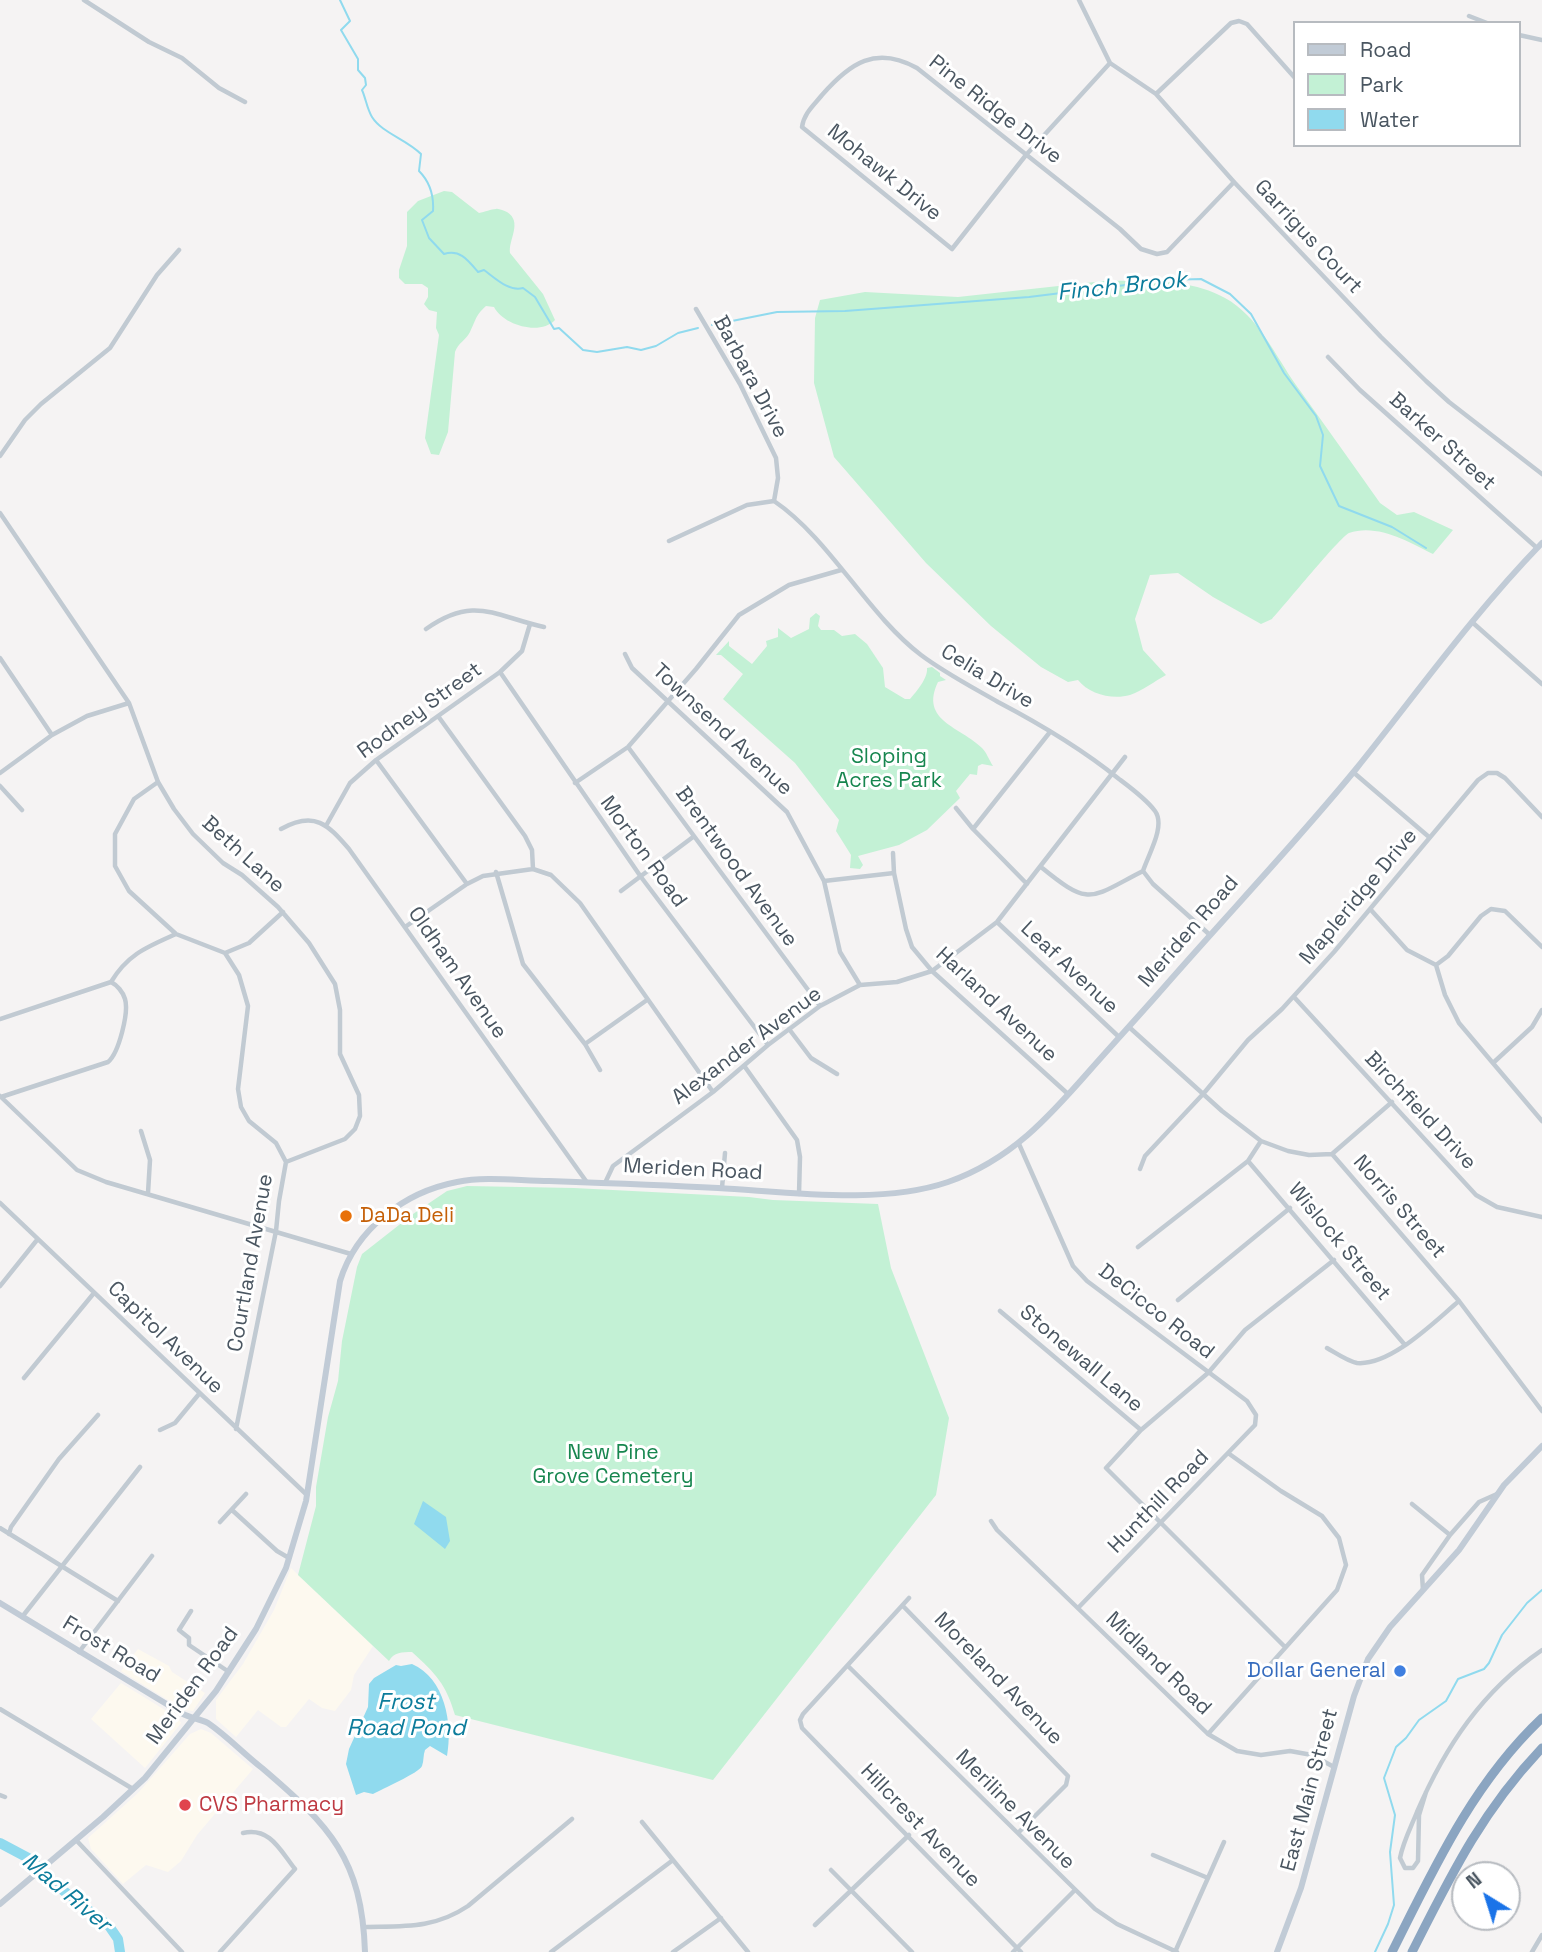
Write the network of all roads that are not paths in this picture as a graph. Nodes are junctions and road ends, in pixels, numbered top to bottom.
1 (84, 0) edge
2 (1079, 0) edge
3 (1469, 16) dead end
4 (1482, 21) edge
5 (1521, 35) edge
6 (1542, 40) edge
7 (1110, 63) junction
8 (1294, 77) edge
9 (1156, 94) junction
10 (245, 102) dead end
11 (803, 118) joint
12 (1026, 155) junction
13 (1234, 182) junction
14 (179, 250) dead end
15 (695, 309) dead end
16 (1328, 357) dead end
17 (0, 456) edge
18 (1542, 474) edge
19 (774, 501) junction
20 (0, 513) edge
21 (669, 541) dead end
22 (1540, 545) edge
23 (842, 570) junction
24 (1472, 622) junction
25 (530, 624) junction
26 (544, 628) dead end
27 (426, 629) dead end
28 (625, 654) dead end
29 (0, 657) edge
30 (500, 672) junction
31 (1542, 684) edge
32 (667, 702) junction
33 (129, 703) junction
34 (438, 716) junction
35 (1050, 732) junction
36 (52, 736) junction
37 (628, 747) junction
38 (1125, 757) dead end
39 (376, 760) junction
40 (1353, 772) junction
41 (0, 773) edge
42 (1113, 773) junction
43 (158, 782) junction
44 (575, 783) junction
45 (0, 786) edge
46 (956, 808) dead end
47 (22, 810) dead end
48 (1542, 817) edge
49 (327, 824) junction
50 (281, 829) dead end
51 (973, 830) junction
52 (1429, 837) junction
53 (693, 838) junction
54 (893, 853) dead end
55 (1041, 867) junction
56 (533, 869) junction
57 (1143, 871) junction
58 (496, 872) junction
59 (894, 873) junction
60 (641, 877) junction
61 (824, 881) junction
62 (467, 884) junction
63 (1027, 884) junction
64 (621, 891) dead end
65 (1371, 910) junction
66 (283, 912) junction
67 (997, 922) junction
68 (405, 927) junction
69 (176, 934) junction
70 (1210, 935) junction
71 (1542, 947) edge
72 (225, 953) junction
73 (1436, 965) junction
74 (932, 971) junction
75 (111, 982) junction
76 (860, 985) junction
77 (1294, 997) junction
78 (647, 1000) junction
79 (820, 1006) junction
80 (1542, 1010) edge
81 (0, 1019) edge
82 (1129, 1027) junction
83 (789, 1029) junction
84 (1119, 1037) junction
85 (585, 1044) junction
86 (768, 1045) junction
87 (1493, 1063) junction
88 (745, 1067) junction
89 (600, 1070) dead end
90 (837, 1074) dead end
91 (713, 1092) junction
92 (1204, 1093) junction
93 (1068, 1094) junction
94 (1, 1097) edge
95 (1392, 1102) junction
96 (1542, 1121) edge
97 (141, 1131) dead end
98 (1261, 1141) junction
99 (1019, 1144) junction
100 (725, 1153) dead end
101 (1332, 1154) junction
102 (1248, 1161) junction
103 (286, 1162) junction
104 (1140, 1169) dead end
105 (586, 1182) junction
106 (605, 1183) junction
107 (722, 1188) junction
108 (148, 1193) junction
109 (799, 1194) junction
110 (0, 1203) edge
111 (1290, 1208) junction
112 (1542, 1217) edge
113 (276, 1231) junction
114 (37, 1240) junction
115 (1138, 1247) dead end
116 (351, 1254) junction
117 (1334, 1260) junction
118 (0, 1286) edge
119 (94, 1293) junction
120 (1178, 1300) dead end
121 (1459, 1301) junction
122 (1000, 1311) dead end
123 (1405, 1345) junction
124 (1327, 1348) dead end
125 (1208, 1373) junction
126 (24, 1378) dead end
127 (199, 1394) junction
128 (1542, 1411) edge
129 (98, 1415) dead end
130 (1256, 1415) joint
131 (236, 1429) junction
132 (160, 1430) dead end
133 (1141, 1430) junction
134 (1542, 1446) edge
135 (1228, 1452) junction
136 (140, 1467) dead end
137 (246, 1494) dead end
138 (1497, 1494) junction
139 (307, 1496) junction
140 (1412, 1504) dead end
141 (232, 1510) junction
142 (991, 1521) dead end
143 (220, 1522) dead end
144 (1159, 1524) junction
145 (0, 1528) edge
146 (9, 1534) junction
147 (1450, 1535) junction
148 (152, 1556) dead end
149 (289, 1558) junction
150 (64, 1566) junction
151 (1423, 1590) junction
152 (909, 1598) dead end
153 (118, 1601) junction
154 (0, 1603) edge
155 (904, 1606) junction
156 (1078, 1608) junction
157 (191, 1611) dead end
158 (22, 1617) junction
159 (1285, 1647) junction
160 (1542, 1650) edge
161 (79, 1652) junction
162 (848, 1666) junction
163 (230, 1672) junction
164 (0, 1709) edge
165 (195, 1718) junction
166 (1542, 1718) edge
167 (1208, 1734) junction
168 (1542, 1748) edge
169 (1335, 1768) junction
170 (134, 1790) junction
171 (1426, 1792) junction
172 (572, 1819) dead end
173 (642, 1822) dead end
174 (243, 1833) dead end
175 (1018, 1833) junction
176 (909, 1835) junction
177 (76, 1840) junction
178 (1224, 1842) dead end
179 (1153, 1855) dead end
180 (673, 1860) junction
181 (831, 1870) dead end
182 (1208, 1878) junction
183 (851, 1889) junction
184 (1074, 1891) junction
185 (0, 1903) edge
186 (721, 1918) junction
187 (815, 1925) dead end
188 (364, 1927) junction
189 (1542, 1934) edge
190 (178, 1947) junction
191 (1017, 1951) edge
192 (172, 1952) edge
193 (182, 1952) edge
194 (220, 1952) edge
195 (365, 1952) edge
196 (551, 1952) edge
197 (673, 1952) edge
198 (748, 1952) edge
199 (912, 1952) edge
200 (1176, 1952) edge
201 (1277, 1952) edge
202 (1392, 1952) edge
203 (1412, 1952) edge
204 (1532, 1952) edge

1 - 10 street
2 - 7 street, Garrigus Court
3 - 4 street
5 - 6 street
7 - 9 street, Garrigus Court
7 - 12 street
8 - 9 street
9 - 13 street, Garrigus Court
11 - 12 street, Pine Ridge Drive
11 - 12 street, Mohawk Drive
12 - 13 street, Pine Ridge Drive
13 - 18 street, Garrigus Court
14 - 17 street
15 - 19 street, Barbara Drive
16 - 22 street, Barker Street
19 - 21 street
19 - 23 street, Celia Drive
20 - 33 street, Beth Lane
22 - 24 main road, Meriden Road
23 - 32 street
23 - 35 street, Celia Drive
24 - 31 street
24 - 40 main road, Meriden Road
25 - 26 street
25 - 27 street
25 - 30 street, Rodney Street
28 - 32 street, Townsend Avenue
29 - 36 street
30 - 34 street, Rodney Street
30 - 44 street, Morton Road
32 - 37 street
32 - 61 street, Townsend Avenue
33 - 36 street
33 - 43 street, Beth Lane
34 - 39 street, Rodney Street
34 - 56 street
35 - 42 street, Celia Drive
35 - 51 street
36 - 41 street
37 - 44 street
37 - 53 street, Brentwood Avenue
38 - 42 street, Alexander Avenue
39 - 49 street, Rodney Street
39 - 62 street
40 - 52 street
40 - 70 main road, Meriden Road
42 - 55 street, Alexander Avenue
42 - 57 street, Celia Drive
43 - 66 street, Beth Lane
43 - 69 street
44 - 60 street, Morton Road
45 - 47 street
46 - 51 street
48 - 52 street, Mapleridge Drive
49 - 50 street
49 - 68 street, Oldham Avenue
51 - 63 street
52 - 65 street, Mapleridge Drive
53 - 60 street
53 - 79 street, Brentwood Avenue
54 - 59 street, Harland Avenue
55 - 57 street
55 - 63 street, Alexander Avenue
56 - 58 street
56 - 78 street
57 - 70 street
58 - 62 street
58 - 85 street
59 - 61 street
59 - 74 street, Harland Avenue
60 - 64 street
60 - 86 street, Morton Road
61 - 76 street, Townsend Avenue
62 - 68 street
63 - 67 street, Alexander Avenue
65 - 73 street
65 - 77 street, Mapleridge Drive
66 - 72 street
66 - 103 street, Beth Lane
67 - 74 street, Alexander Avenue
67 - 84 street, Leaf Avenue
68 - 105 street, Oldham Avenue
69 - 72 street
69 - 75 street
70 - 82 main road, Meriden Road
71 - 73 street
72 - 103 street, Courtland Avenue
73 - 87 street
74 - 76 street, Alexander Avenue
74 - 93 street, Harland Avenue
75 - 81 street
75 - 94 street
76 - 79 street, Alexander Avenue
77 - 92 street, Mapleridge Drive
77 - 95 street, Birchfield Drive
78 - 85 street
78 - 91 street
79 - 83 street, Alexander Avenue
80 - 87 street
82 - 84 main road, Meriden Road
82 - 92 street, Norris Street
83 - 86 street, Alexander Avenue
83 - 90 street
84 - 93 main road, Meriden Road
85 - 89 street
86 - 88 street, Alexander Avenue
87 - 96 street
88 - 91 street, Alexander Avenue
88 - 109 street
91 - 106 street, Alexander Avenue
92 - 98 street, Norris Street
92 - 104 street, Mapleridge Drive
93 - 99 main road, Meriden Road
94 - 108 street
95 - 101 street
95 - 112 street, Birchfield Drive
97 - 108 street
98 - 101 street, Norris Street
98 - 102 street
99 - 109 main road, Meriden Road
99 - 125 street, DeCicco Road
100 - 107 street
101 - 121 street, Norris Street
102 - 111 street, Wislock Street
102 - 115 street
103 - 113 street, Courtland Avenue
105 - 106 main road, Meriden Road
105 - 116 main road, Meriden Road
106 - 107 main road, Meriden Road
107 - 109 main road, Meriden Road
108 - 113 street
110 - 114 street, Capitol Avenue
111 - 117 street, Wislock Street
111 - 120 street
113 - 116 street
113 - 131 street, Courtland Avenue
114 - 118 street
114 - 119 street, Capitol Avenue
116 - 139 main road, Meriden Road
117 - 123 street, Wislock Street
117 - 125 street
119 - 126 street
119 - 127 street, Capitol Avenue
121 - 123 street
121 - 128 street, Norris Street
122 - 133 street, Stonewall Lane
123 - 124 street
125 - 130 street, DeCicco Road
125 - 133 street
127 - 131 street, Capitol Avenue
127 - 132 street
129 - 146 street
130 - 135 street, Hunthill Road
131 - 139 street, Capitol Avenue
133 - 144 street
134 - 138 main road, East Main Street
135 - 144 street, Hunthill Road
135 - 159 street
136 - 150 street
137 - 141 street
138 - 147 street
138 - 151 main road, East Main Street
139 - 149 main road, Meriden Road
140 - 147 street
141 - 143 street
141 - 149 street
142 - 156 street, Midland Road
144 - 156 street, Hunthill Road
144 - 159 street
145 - 146 street
146 - 150 street
147 - 151 street
148 - 153 street
149 - 163 main road, Meriden Road
150 - 153 street
150 - 158 street
151 - 169 main road, East Main Street
152 - 155 street
153 - 161 street
154 - 158 main road, Frost Road
155 - 162 street
155 - 175 street, Moreland Avenue
156 - 167 street, Midland Road
157 - 163 street
158 - 161 main road, Frost Road
159 - 167 street
160 - 171 street
161 - 165 main road, Frost Road
162 - 175 street, Meriline Avenue
162 - 176 street, Hillcrest Avenue
163 - 165 main road, Meriden Road
164 - 170 street
165 - 170 main road, Meriden Road
165 - 188 main road, Frost Road
166 - 202 highway
167 - 169 street, Midland Road
168 - 203 highway
169 - 201 main road, East Main Street
170 - 177 main road, Meriden Road
171 - 171 street
172 - 188 street
173 - 180 street
174 - 194 street
175 - 184 street, Meriline Avenue
176 - 183 street
176 - 191 street, Hillcrest Avenue
177 - 185 main road, Meriden Road
177 - 190 street
178 - 182 street
179 - 182 street
180 - 186 street
180 - 196 street
181 - 183 street
182 - 200 street
183 - 187 street
183 - 199 street
184 - 191 street
184 - 200 street, Meriline Avenue
186 - 197 street
186 - 198 street
188 - 195 main road, Frost Road
189 - 204 street
190 - 192 street
190 - 193 street

